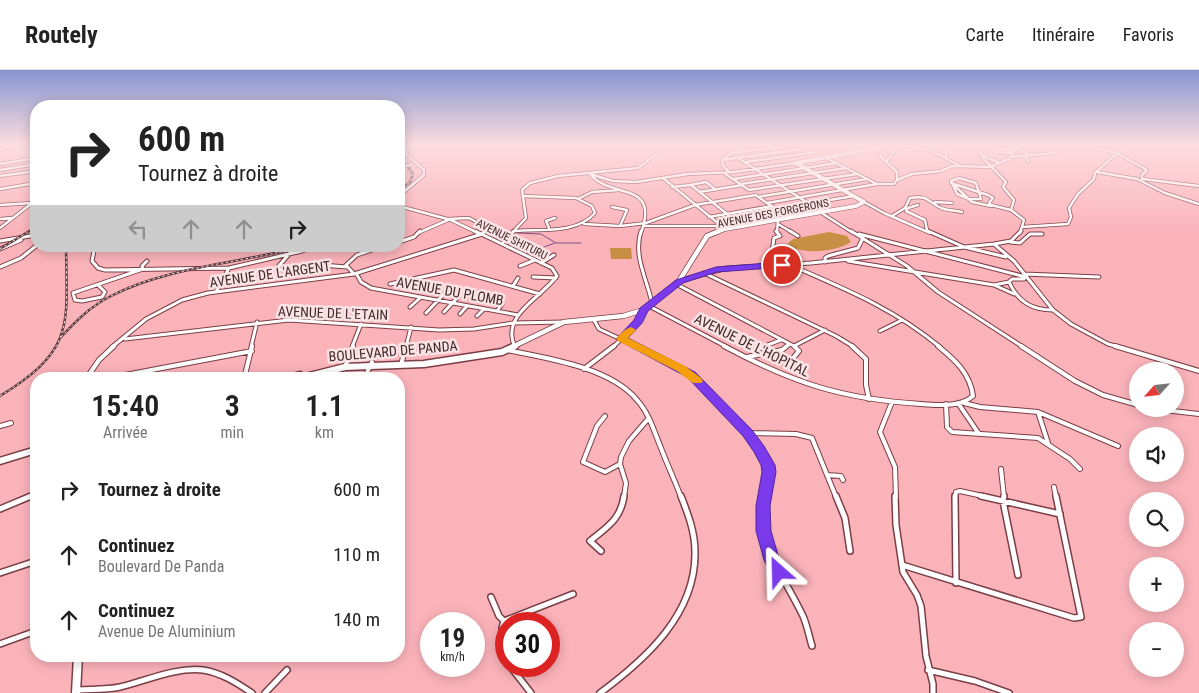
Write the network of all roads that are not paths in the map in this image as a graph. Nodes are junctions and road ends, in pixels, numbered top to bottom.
1 (14, 174) edge
2 (423, 174) edge
3 (589, 174) edge
4 (590, 174) joint
5 (703, 174) edge
6 (727, 174) edge
7 (763, 174) joint
8 (807, 174) edge
9 (816, 174) edge
10 (858, 174) joint
11 (897, 174) edge
12 (914, 174) edge
13 (1000, 174) edge
14 (1095, 174) edge
15 (1110, 174) edge
16 (1143, 174) edge
17 (0, 176) edge
18 (664, 178) junction
19 (1136, 178) junction
20 (734, 179) junction
21 (823, 179) junction
22 (867, 179) junction
23 (1142, 179) junction
24 (771, 180) junction
25 (897, 180) junction
26 (30, 184) edge
27 (877, 184) junction
28 (951, 184) junction
29 (690, 185) junction
30 (742, 185) junction
31 (834, 185) junction
32 (780, 186) junction
33 (1199, 186) edge
34 (672, 187) junction
35 (0, 189) edge
36 (621, 190) junction
37 (715, 190) junction
38 (749, 190) junction
39 (844, 190) junction
40 (405, 191) edge
41 (699, 192) junction
42 (790, 192) junction
43 (980, 192) junction
44 (523, 196) junction
45 (757, 196) junction
46 (854, 196) junction
47 (578, 198) junction
48 (800, 198) junction
49 (971, 200) junction
50 (864, 202) junction
51 (934, 202) junction
52 (30, 203) edge
53 (712, 203) junction
54 (767, 203) junction
55 (952, 203) dead end
56 (30, 204) edge
57 (809, 204) junction
58 (1199, 204) edge
59 (0, 205) edge
60 (6, 205) junction
61 (696, 205) junction
62 (918, 205) dead end
63 (772, 206) junction
64 (996, 207) junction
65 (405, 208) edge
66 (612, 208) dead end
67 (0, 209) edge
68 (776, 210) junction
69 (1012, 210) junction
70 (821, 212) junction
71 (962, 212) dead end
72 (726, 214) junction
73 (892, 216) junction
74 (709, 217) junction
75 (12, 218) junction
76 (555, 218) dead end
77 (788, 218) junction
78 (0, 219) edge
79 (448, 219) junction
80 (778, 222) junction
81 (584, 224) junction
82 (645, 225) junction
83 (620, 226) junction
84 (720, 226) junction
85 (742, 226) junction
86 (1042, 226) junction
87 (1022, 227) junction
88 (0, 228) edge
89 (549, 228) junction
90 (724, 229) junction
91 (516, 230) junction
92 (927, 230) junction
93 (854, 233) junction
94 (482, 234) junction
95 (1042, 234) joint
96 (30, 236) edge
97 (798, 236) dead end
98 (27, 237) junction
99 (863, 238) junction
100 (405, 240) edge
101 (0, 241) edge
102 (1010, 242) junction
103 (502, 244) junction
104 (994, 244) junction
105 (964, 246) junction
106 (0, 249) edge
107 (30, 251) edge
108 (919, 251) junction
109 (94, 252) edge
110 (294, 252) edge
111 (368, 252) edge
112 (290, 253) junction
113 (554, 255) dead end
114 (890, 255) junction
115 (1006, 257) junction
116 (535, 260) junction
117 (844, 260) junction
118 (147, 261) dead end
119 (825, 262) junction
120 (541, 263) junction
121 (782, 265) junction
122 (790, 265) junction
123 (520, 266) dead end
124 (0, 267) edge
125 (347, 267) junction
126 (229, 268) junction
127 (143, 269) junction
128 (122, 270) junction
129 (462, 271) joint
130 (915, 272) junction
131 (355, 273) junction
132 (704, 273) junction
133 (1099, 276) dead end
134 (120, 277) junction
135 (533, 277) dead end
136 (1026, 277) junction
137 (518, 278) dead end
138 (556, 278) junction
139 (1009, 282) junction
140 (678, 283) junction
141 (390, 284) dead end
142 (98, 285) junction
143 (994, 285) junction
144 (513, 286) junction
145 (216, 292) junction
146 (444, 294) dead end
147 (540, 294) junction
148 (1014, 294) junction
149 (458, 297) dead end
150 (420, 298) junction
151 (438, 301) junction
152 (453, 304) junction
153 (502, 304) dead end
154 (651, 304) junction
155 (410, 306) dead end
156 (468, 306) junction
157 (484, 309) junction
158 (643, 310) junction
159 (1053, 310) junction
160 (496, 311) junction
161 (444, 312) dead end
162 (426, 313) dead end
163 (460, 314) dead end
164 (518, 315) junction
165 (477, 316) dead end
166 (594, 320) junction
167 (902, 320) junction
168 (257, 322) junction
169 (513, 322) junction
170 (564, 322) junction
171 (361, 324) junction
172 (410, 327) junction
173 (824, 330) junction
174 (880, 331) dead end
175 (123, 339) junction
176 (622, 339) junction
177 (781, 340) junction
178 (514, 345) junction
179 (792, 345) junction
180 (760, 348) dead end
181 (505, 349) junction
182 (252, 350) junction
183 (767, 354) junction
184 (747, 357) junction
185 (370, 364) junction
186 (401, 364) junction
187 (345, 365) junction
188 (584, 370) junction
189 (1199, 371) edge
190 (91, 372) edge
191 (140, 372) edge
192 (246, 372) edge
193 (315, 372) edge
194 (321, 372) edge
195 (367, 372) edge
196 (869, 399) junction
197 (892, 402) junction
198 (1129, 402) edge
199 (958, 403) junction
200 (964, 403) junction
201 (946, 404) junction
202 (1038, 412) junction
203 (1184, 412) edge
204 (1199, 414) edge
205 (605, 416) dead end
206 (648, 419) junction
207 (11, 423) dead end
208 (0, 426) edge
209 (748, 433) junction
210 (980, 434) junction
211 (1048, 444) junction
212 (1118, 446) dead end
213 (30, 454) edge
214 (0, 463) edge
215 (620, 464) junction
216 (1001, 469) dead end
217 (1080, 469) dead end
218 (828, 475) junction
219 (843, 480) dead end
220 (1054, 487) dead end
221 (30, 497) edge
222 (1003, 500) junction
223 (0, 510) edge
224 (1060, 514) junction
225 (850, 550) dead end
226 (600, 551) dead end
227 (30, 563) edge
228 (902, 565) junction
229 (0, 573) edge
230 (1018, 575) dead end
231 (956, 583) junction
232 (573, 594) dead end
233 (491, 597) dead end
234 (497, 612) edge
235 (527, 612) edge
236 (30, 633) edge
237 (0, 644) edge
238 (812, 646) dead end
239 (78, 662) edge
240 (287, 670) dead end
241 (928, 670) junction
242 (519, 677) edge
243 (77, 691) edge
244 (252, 693) edge
245 (265, 693) edge
246 (531, 693) edge
247 (600, 693) edge
248 (933, 693) edge
249 (1009, 693) edge

1 - 17 street
2 - 40 street
3 - 44 street
4 - 18 street
4 - 36 street
5 - 18 street
6 - 20 street
7 - 20 street
7 - 24 street
8 - 24 street
9 - 21 street
10 - 21 street
10 - 22 street
11 - 25 street
12 - 25 street
13 - 69 street
14 - 86 street
15 - 19 street
16 - 23 street
18 - 34 street
19 - 23 street
19 - 58 street
20 - 30 street
21 - 31 street
21 - 32 street
22 - 27 street
22 - 31 street
23 - 33 street
24 - 30 street
24 - 32 street
25 - 27 street
26 - 35 street
27 - 39 street
28 - 43 street
28 - 43 street
28 - 49 street
28 - 49 street
29 - 34 street
29 - 37 street
29 - 41 street
30 - 37 street
30 - 38 street
31 - 39 street
31 - 42 street
32 - 38 street
32 - 42 street
34 - 61 street
36 - 47 street
36 - 82 street
37 - 41 street
38 - 45 street
39 - 46 street
39 - 48 street
41 - 53 street
42 - 45 street
42 - 48 street
43 - 49 street
43 - 64 street
44 - 47 street
44 - 91 street
45 - 53 street
45 - 54 street
46 - 50 street
46 - 57 street
47 - 81 street
48 - 54 street
48 - 57 street
49 - 64 street
50 - 70 street, AVENUE DES FORGERONS
50 - 73 street
51 - 55 street
51 - 71 street
51 - 73 street
52 - 60 street
53 - 61 street
53 - 72 street
54 - 63 street
56 - 75 street
57 - 68 street
57 - 70 street
59 - 60 street
60 - 67 street
61 - 74 street
61 - 82 street
62 - 92 street
63 - 68 street
63 - 72 street
64 - 69 street
65 - 79 street, AVENUE SHITURU
66 - 83 street
68 - 77 street
69 - 87 street
70 - 77 street, AVENUE DES FORGERONS
70 - 93 street
72 - 74 street
72 - 85 street
73 - 92 street
74 - 84 street
75 - 78 street
75 - 88 street
76 - 89 street
77 - 80 street, AVENUE DES FORGERONS
79 - 94 street, AVENUE SHITURU
79 - 94 street
79 - 100 street
80 - 85 street, AVENUE DES FORGERONS
80 - 97 street
80 - 121 street
81 - 83 street
81 - 89 street
82 - 83 street
82 - 84 street
82 - 154 street
84 - 90 street
85 - 90 street, AVENUE DES FORGERONS
86 - 87 street
86 - 95 street
87 - 102 street
89 - 91 street
90 - 140 street, AVENUE DES FORGERONS
91 - 103 street
92 - 105 street
93 - 99 street
93 - 108 street
94 - 103 street, AVENUE SHITURU
94 - 131 street, AVENUE DE L'ARGENT
95 - 102 street
96 - 98 street
98 - 101 street
98 - 106 street
99 - 114 street
99 - 119 street
102 - 104 street
103 - 116 street, AVENUE SHITURU
104 - 105 street
104 - 115 street
105 - 108 street
105 - 115 street
107 - 124 street
108 - 114 street
108 - 136 street
109 - 128 street
110 - 112 street
111 - 125 street
112 - 125 street
112 - 126 street
113 - 120 street
114 - 117 street
114 - 130 street
115 - 136 street
116 - 120 street, AVENUE SHITURU
116 - 123 street
117 - 119 street
117 - 130 street
118 - 127 street
119 - 122 street
120 - 138 street, AVENUE SHITURU
121 - 122 street
121 - 132 street
122 - 167 street
125 - 131 street
126 - 127 street
126 - 145 street
127 - 128 street
127 - 134 street
128 - 134 street
129 - 141 street
129 - 144 street
130 - 143 street
130 - 198 street
131 - 145 street, AVENUE DE L'ARGENT
131 - 150 street, AVENUE DU PLOMB
132 - 140 street
132 - 173 street
133 - 136 street
134 - 142 street
135 - 138 street
136 - 139 street
136 - 159 street
137 - 144 street
138 - 147 street, AVENUE SHITURU
139 - 143 street
139 - 148 street
140 - 154 street, BOULEVARD DE PANDA
140 - 177 street
142 - 142 street
143 - 148 street
144 - 147 street
145 - 175 street, AVENUE DE L'ARGENT
146 - 151 street
147 - 164 street, AVENUE SHITURU
148 - 159 street
149 - 152 street
150 - 151 street, AVENUE DU PLOMB
150 - 155 street
151 - 152 street, AVENUE DU PLOMB
151 - 162 street
152 - 156 street, AVENUE DU PLOMB
152 - 161 street
153 - 160 street
154 - 158 street, BOULEVARD DE PANDA
154 - 184 street, AVENUE DE L'HOPITAL
156 - 157 street, AVENUE DU PLOMB
156 - 163 street
157 - 160 street, AVENUE DU PLOMB
157 - 165 street
158 - 166 street, BOULEVARD DE PANDA
158 - 176 street
159 - 189 street
160 - 164 street, AVENUE DU PLOMB
164 - 169 street, AVENUE SHITURU
166 - 170 street, BOULEVARD DE PANDA
166 - 176 street
167 - 174 street
167 - 200 street
168 - 171 street, AVENUE DE L'ETAIN
168 - 175 street, AVENUE DE L'ETAIN
168 - 182 street
169 - 170 street, AVENUE DE L'ETAIN
169 - 172 street, AVENUE DE L'ETAIN
169 - 178 street
170 - 178 street, BOULEVARD DE PANDA
171 - 172 street, AVENUE DE L'ETAIN
171 - 187 street
172 - 186 street
173 - 179 street
173 - 196 street
175 - 190 street, AVENUE DE L'ARGENT
176 - 188 street
176 - 209 street
177 - 179 street
177 - 180 street
178 - 181 street, BOULEVARD DE PANDA
179 - 183 street
179 - 183 street
181 - 186 street, BOULEVARD DE PANDA
181 - 188 street
182 - 191 street
182 - 192 street
183 - 184 street
184 - 196 street, AVENUE DE L'HOPITAL
185 - 186 street, BOULEVARD DE PANDA
185 - 187 street, BOULEVARD DE PANDA
185 - 195 street
187 - 193 street, BOULEVARD DE PANDA
187 - 194 street, BOULEVARD DE PANDA
188 - 206 street
196 - 197 street, AVENUE DE L'HOPITAL
197 - 201 street, AVENUE DE L'HOPITAL
197 - 228 street
199 - 200 street, AVENUE DE L'HOPITAL
199 - 201 street, AVENUE DE L'HOPITAL
199 - 210 street
200 - 202 street, AVENUE DE L'HOPITAL
201 - 210 street
202 - 211 street
202 - 212 street, AVENUE DE L'HOPITAL
203 - 204 street
205 - 215 street
206 - 215 street
206 - 247 street
207 - 208 street
209 - 218 street
209 - 238 street
210 - 211 street
211 - 217 street
213 - 214 street
215 - 226 street
216 - 222 street
218 - 219 street
218 - 225 street
220 - 224 street
221 - 223 street
222 - 224 street
222 - 230 street
222 - 231 street
224 - 231 street
227 - 229 street
228 - 231 street
228 - 241 street
232 - 235 street
233 - 234 street
236 - 237 street
239 - 243 street
240 - 245 street
241 - 248 street
241 - 249 street
242 - 246 street
243 - 244 street

